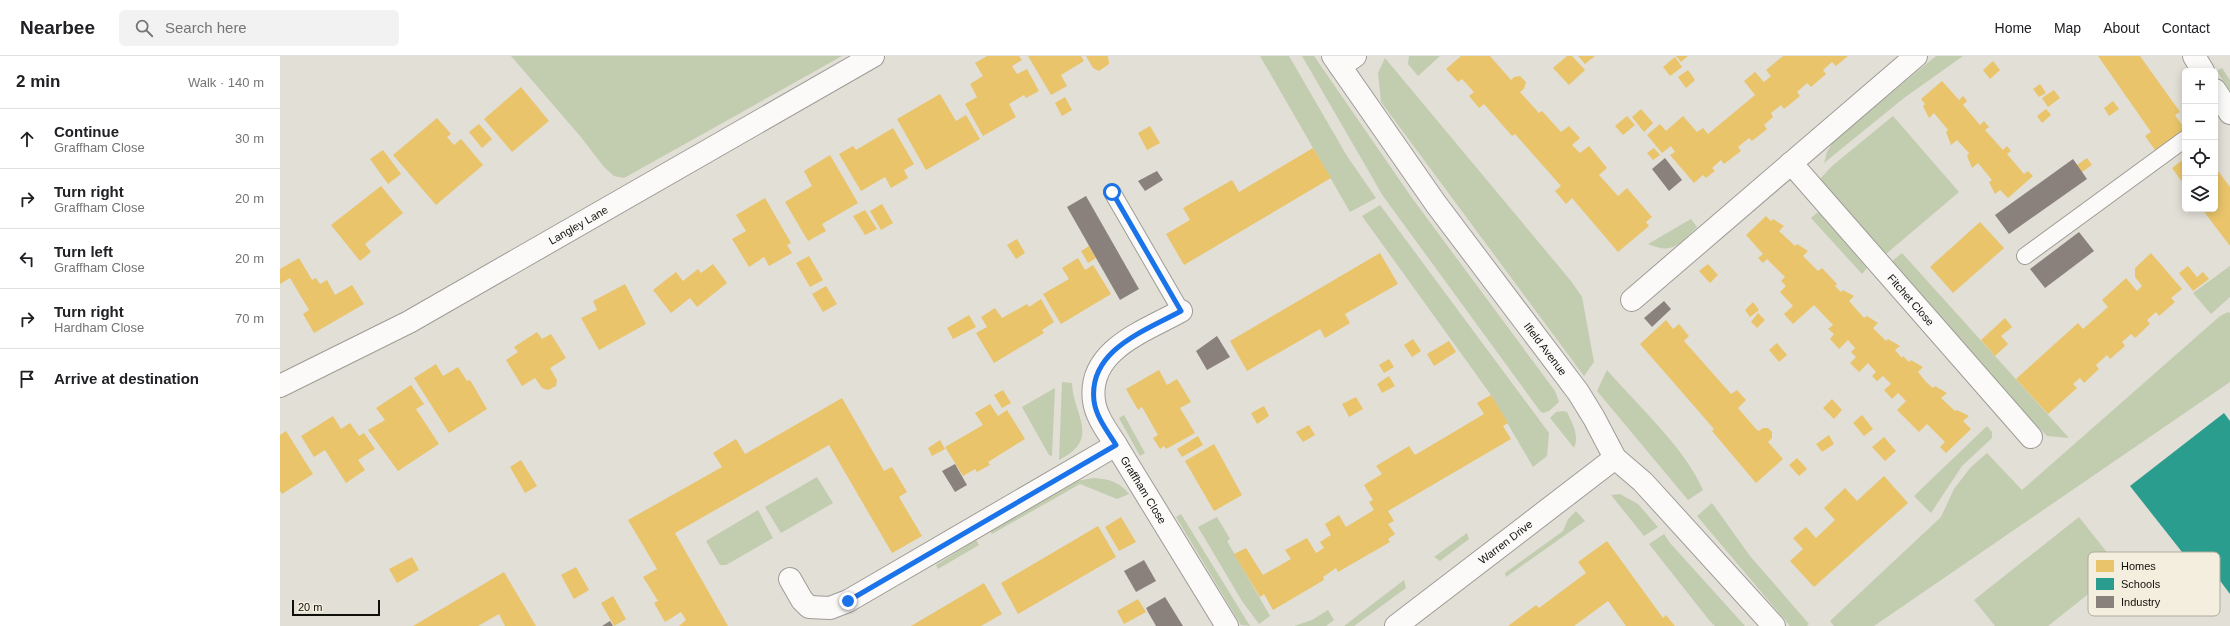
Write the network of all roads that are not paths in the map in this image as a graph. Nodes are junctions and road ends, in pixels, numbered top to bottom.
1 (873, 56) edge
2 (1916, 56) edge
3 (2194, 56) edge
4 (1343, 59) edge
5 (2201, 68) edge
6 (2218, 98) edge
7 (2224, 113) edge
8 (2184, 140) edge
9 (1792, 163) junction
10 (1112, 192) dead end
11 (2025, 256) dead end
12 (1632, 300) dead end
13 (1181, 311) joint
14 (280, 386) edge
15 (2031, 437) dead end
16 (1116, 445) junction
17 (1615, 458) junction
18 (790, 579) dead end
19 (1227, 626) edge
20 (1396, 626) edge
21 (1774, 626) edge

1 - 14 street, Langley Lane
2 - 9 street
3 - 5 street
4 - 17 street, Ifield Avenue
6 - 7 street
8 - 11 lane
9 - 12 street
9 - 15 street, Fitchet Close
10 - 13 lane, Graffham Close
13 - 16 street, Graffham Close
16 - 18 street
16 - 19 street, Graffham Close
17 - 20 street, Warren Drive
17 - 21 street, Ifield Avenue

